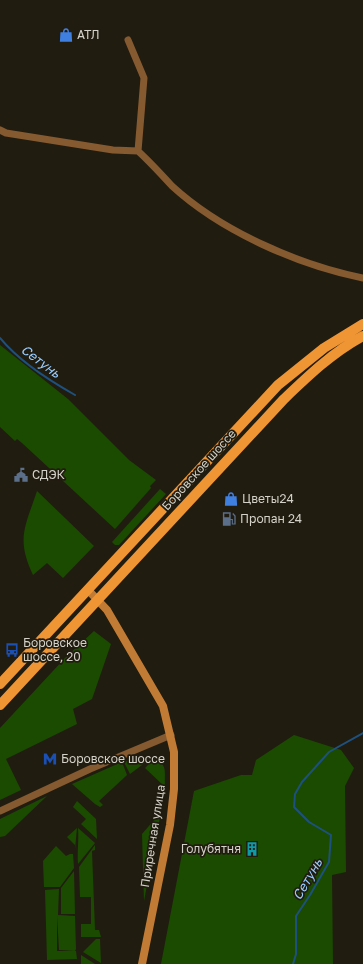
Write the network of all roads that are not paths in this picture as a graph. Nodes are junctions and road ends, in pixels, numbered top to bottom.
1 (128, 40) dead end
2 (0, 130) edge
3 (138, 151) junction
4 (363, 278) edge
5 (362, 323) edge
6 (363, 336) edge
7 (89, 591) junction
8 (98, 600) junction
9 (0, 684) edge
10 (0, 705) edge
11 (172, 735) junction
12 (0, 811) edge
13 (142, 964) edge

1 - 3 street
2 - 3 street
3 - 4 street
5 - 7 main road, Боровское шоссе
6 - 8 main road, Боровское шоссе
7 - 8 street, Приречная улица
7 - 9 main road, Боровское шоссе
8 - 10 main road, Боровское шоссе
8 - 11 street, Приречная улица
11 - 12 street
11 - 13 street, Приречная улица

